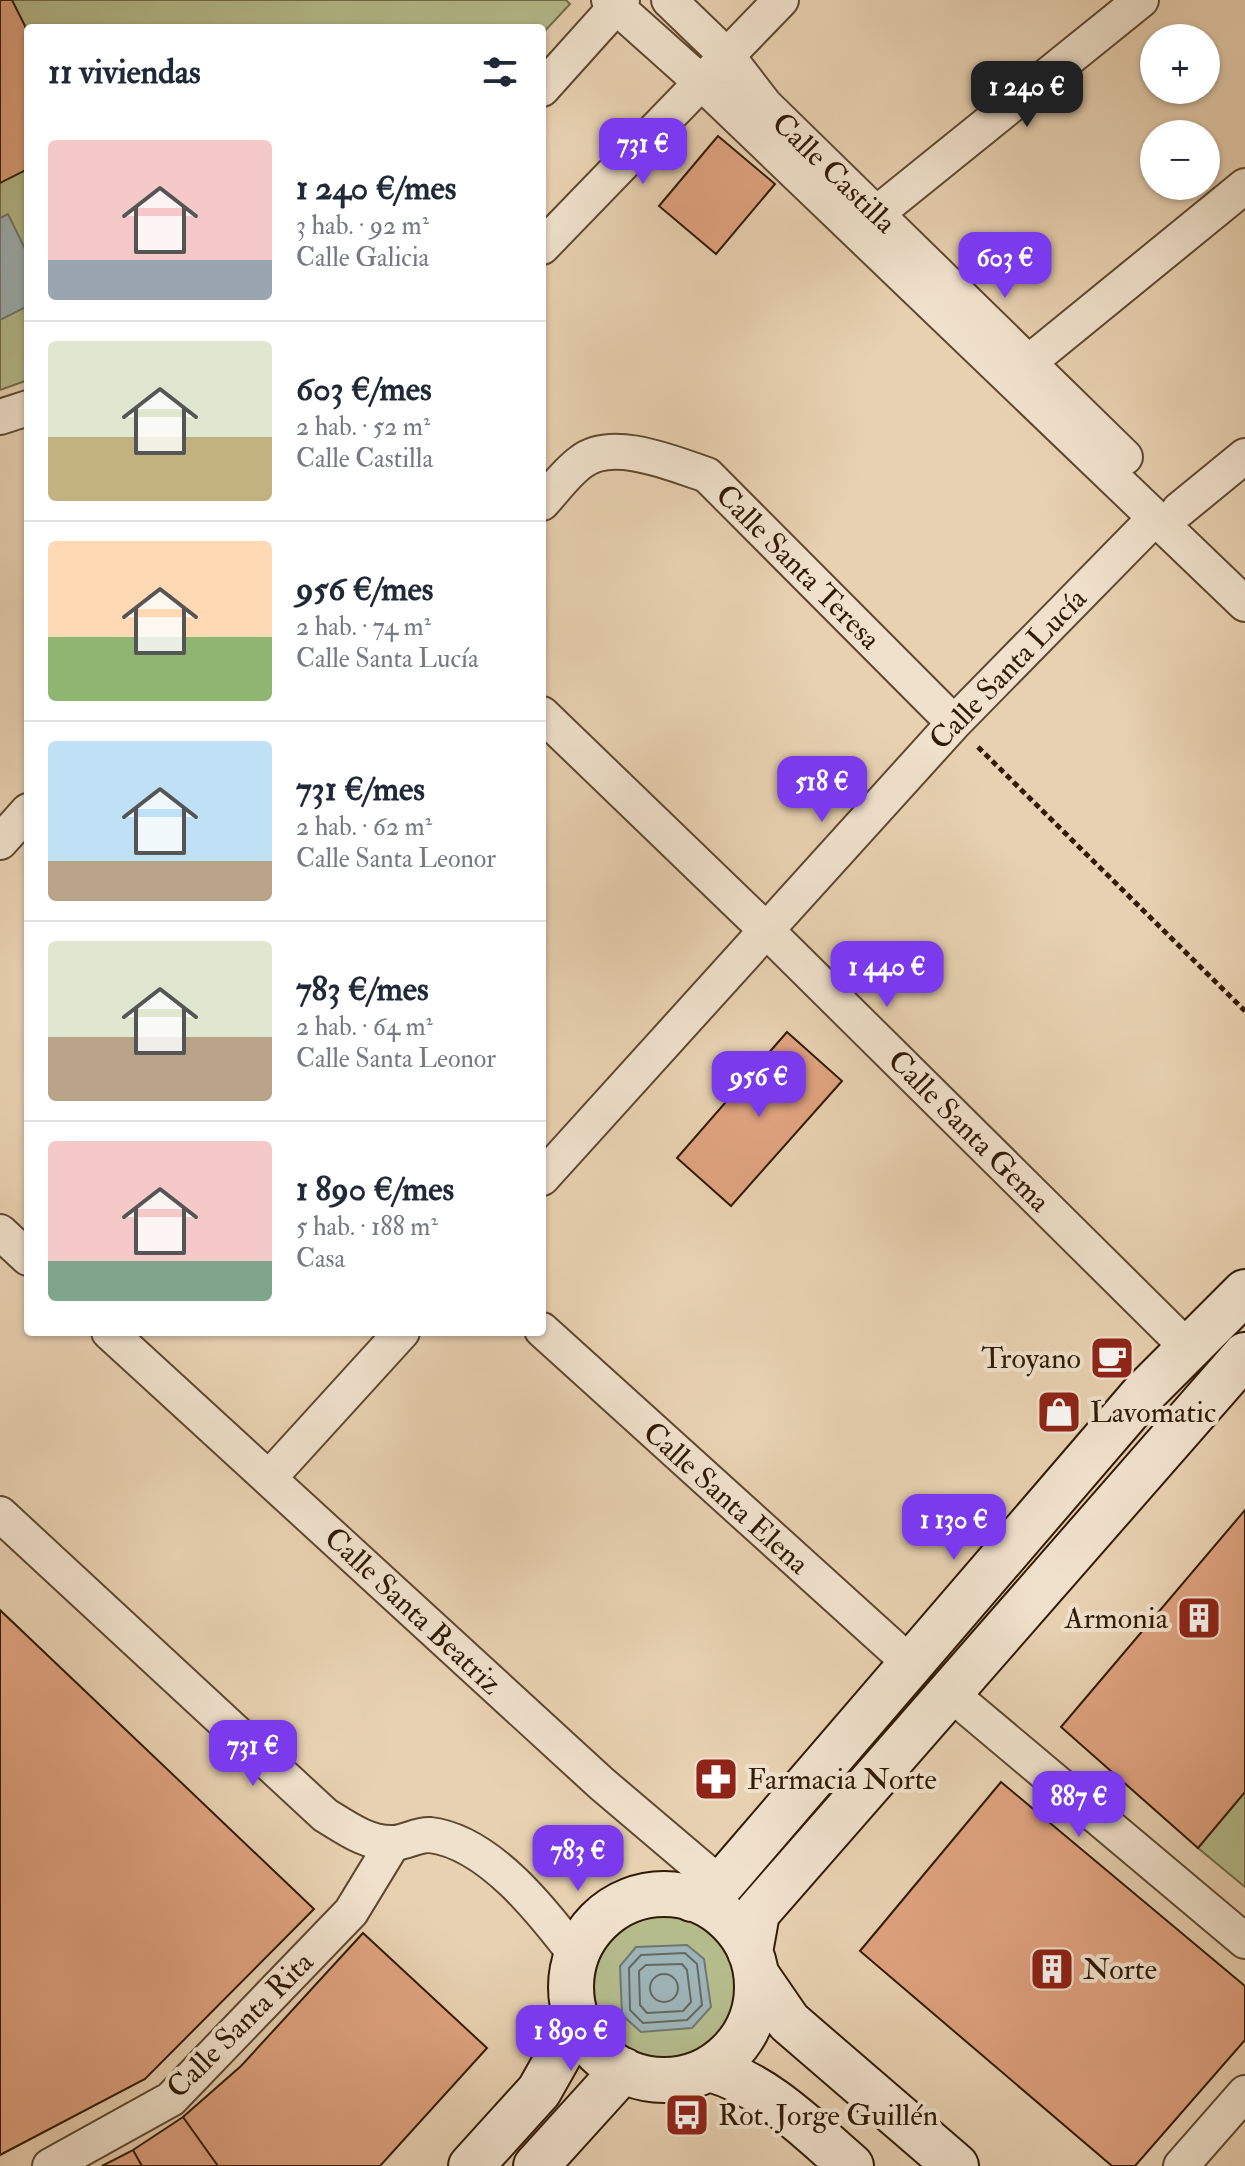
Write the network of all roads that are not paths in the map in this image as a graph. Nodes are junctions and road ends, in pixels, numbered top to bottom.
1 (669, 0) edge
2 (781, 0) edge
3 (1141, 0) edge
4 (616, 2) edge
5 (728, 57) junction
6 (546, 84) edge
7 (703, 84) junction
8 (1245, 186) edge
9 (876, 214) junction
10 (546, 243) edge
11 (1028, 363) junction
12 (24, 409) edge
13 (0, 417) edge
14 (1245, 456) edge
15 (546, 499) edge
16 (1167, 514) junction
17 (1245, 575) edge
18 (1245, 604) edge
19 (546, 718) edge
20 (954, 723) junction
21 (765, 929) junction
22 (546, 1174) edge
23 (0, 1232) edge
24 (24, 1254) edge
25 (1245, 1292) edge
26 (546, 1334) edge
27 (113, 1336) edge
28 (398, 1336) edge
29 (1188, 1348) junction
30 (1241, 1367) edge
31 (269, 1478) junction
32 (0, 1514) edge
33 (911, 1664) junction
34 (950, 1693) junction
35 (393, 1843) junction
36 (706, 1892) junction
37 (1245, 1941) edge
38 (576, 1955) junction
39 (753, 1963) junction
40 (578, 2022) junction
41 (710, 2069) junction
42 (623, 2070) junction
43 (1245, 2093) edge
44 (50, 2166) edge
45 (471, 2166) edge
46 (536, 2166) edge
47 (851, 2166) edge
48 (956, 2166) edge
49 (1181, 2166) edge

1 - 5 street, Calle Castilla
2 - 5 street
3 - 9 street
4 - 6 street
4 - 7 street, Calle Castilla
5 - 7 street
5 - 9 street, Calle Castilla
7 - 10 street
7 - 16 street, Calle Castilla
8 - 11 street
9 - 11 street, Calle Castilla
11 - 16 street, Calle Castilla
12 - 13 street
14 - 16 street, Calle Santa Lucía
15 - 20 street, Calle Santa Teresa
16 - 17 street, Calle Castilla
16 - 18 street, Calle Castilla
16 - 20 street, Calle Santa Lucía
19 - 21 street, Calle Santa Gema
20 - 21 street, Calle Santa Lucía
21 - 22 street, Calle Santa Lucía
21 - 29 street, Calle Santa Gema
23 - 24 street
25 - 29 street
26 - 33 street, Calle Santa Elena
27 - 31 street, Calle Santa Beatriz
28 - 31 street
29 - 33 street
30 - 34 street
31 - 36 street, Calle Santa Beatriz
32 - 35 street
33 - 36 street
34 - 37 street
34 - 39 street
35 - 38 street
35 - 44 street, Calle Santa Rita
36 - 38 street
36 - 39 street
38 - 40 street
39 - 41 street
39 - 48 street
40 - 42 street
40 - 45 street
41 - 42 street
41 - 47 street
42 - 46 street
43 - 49 street

